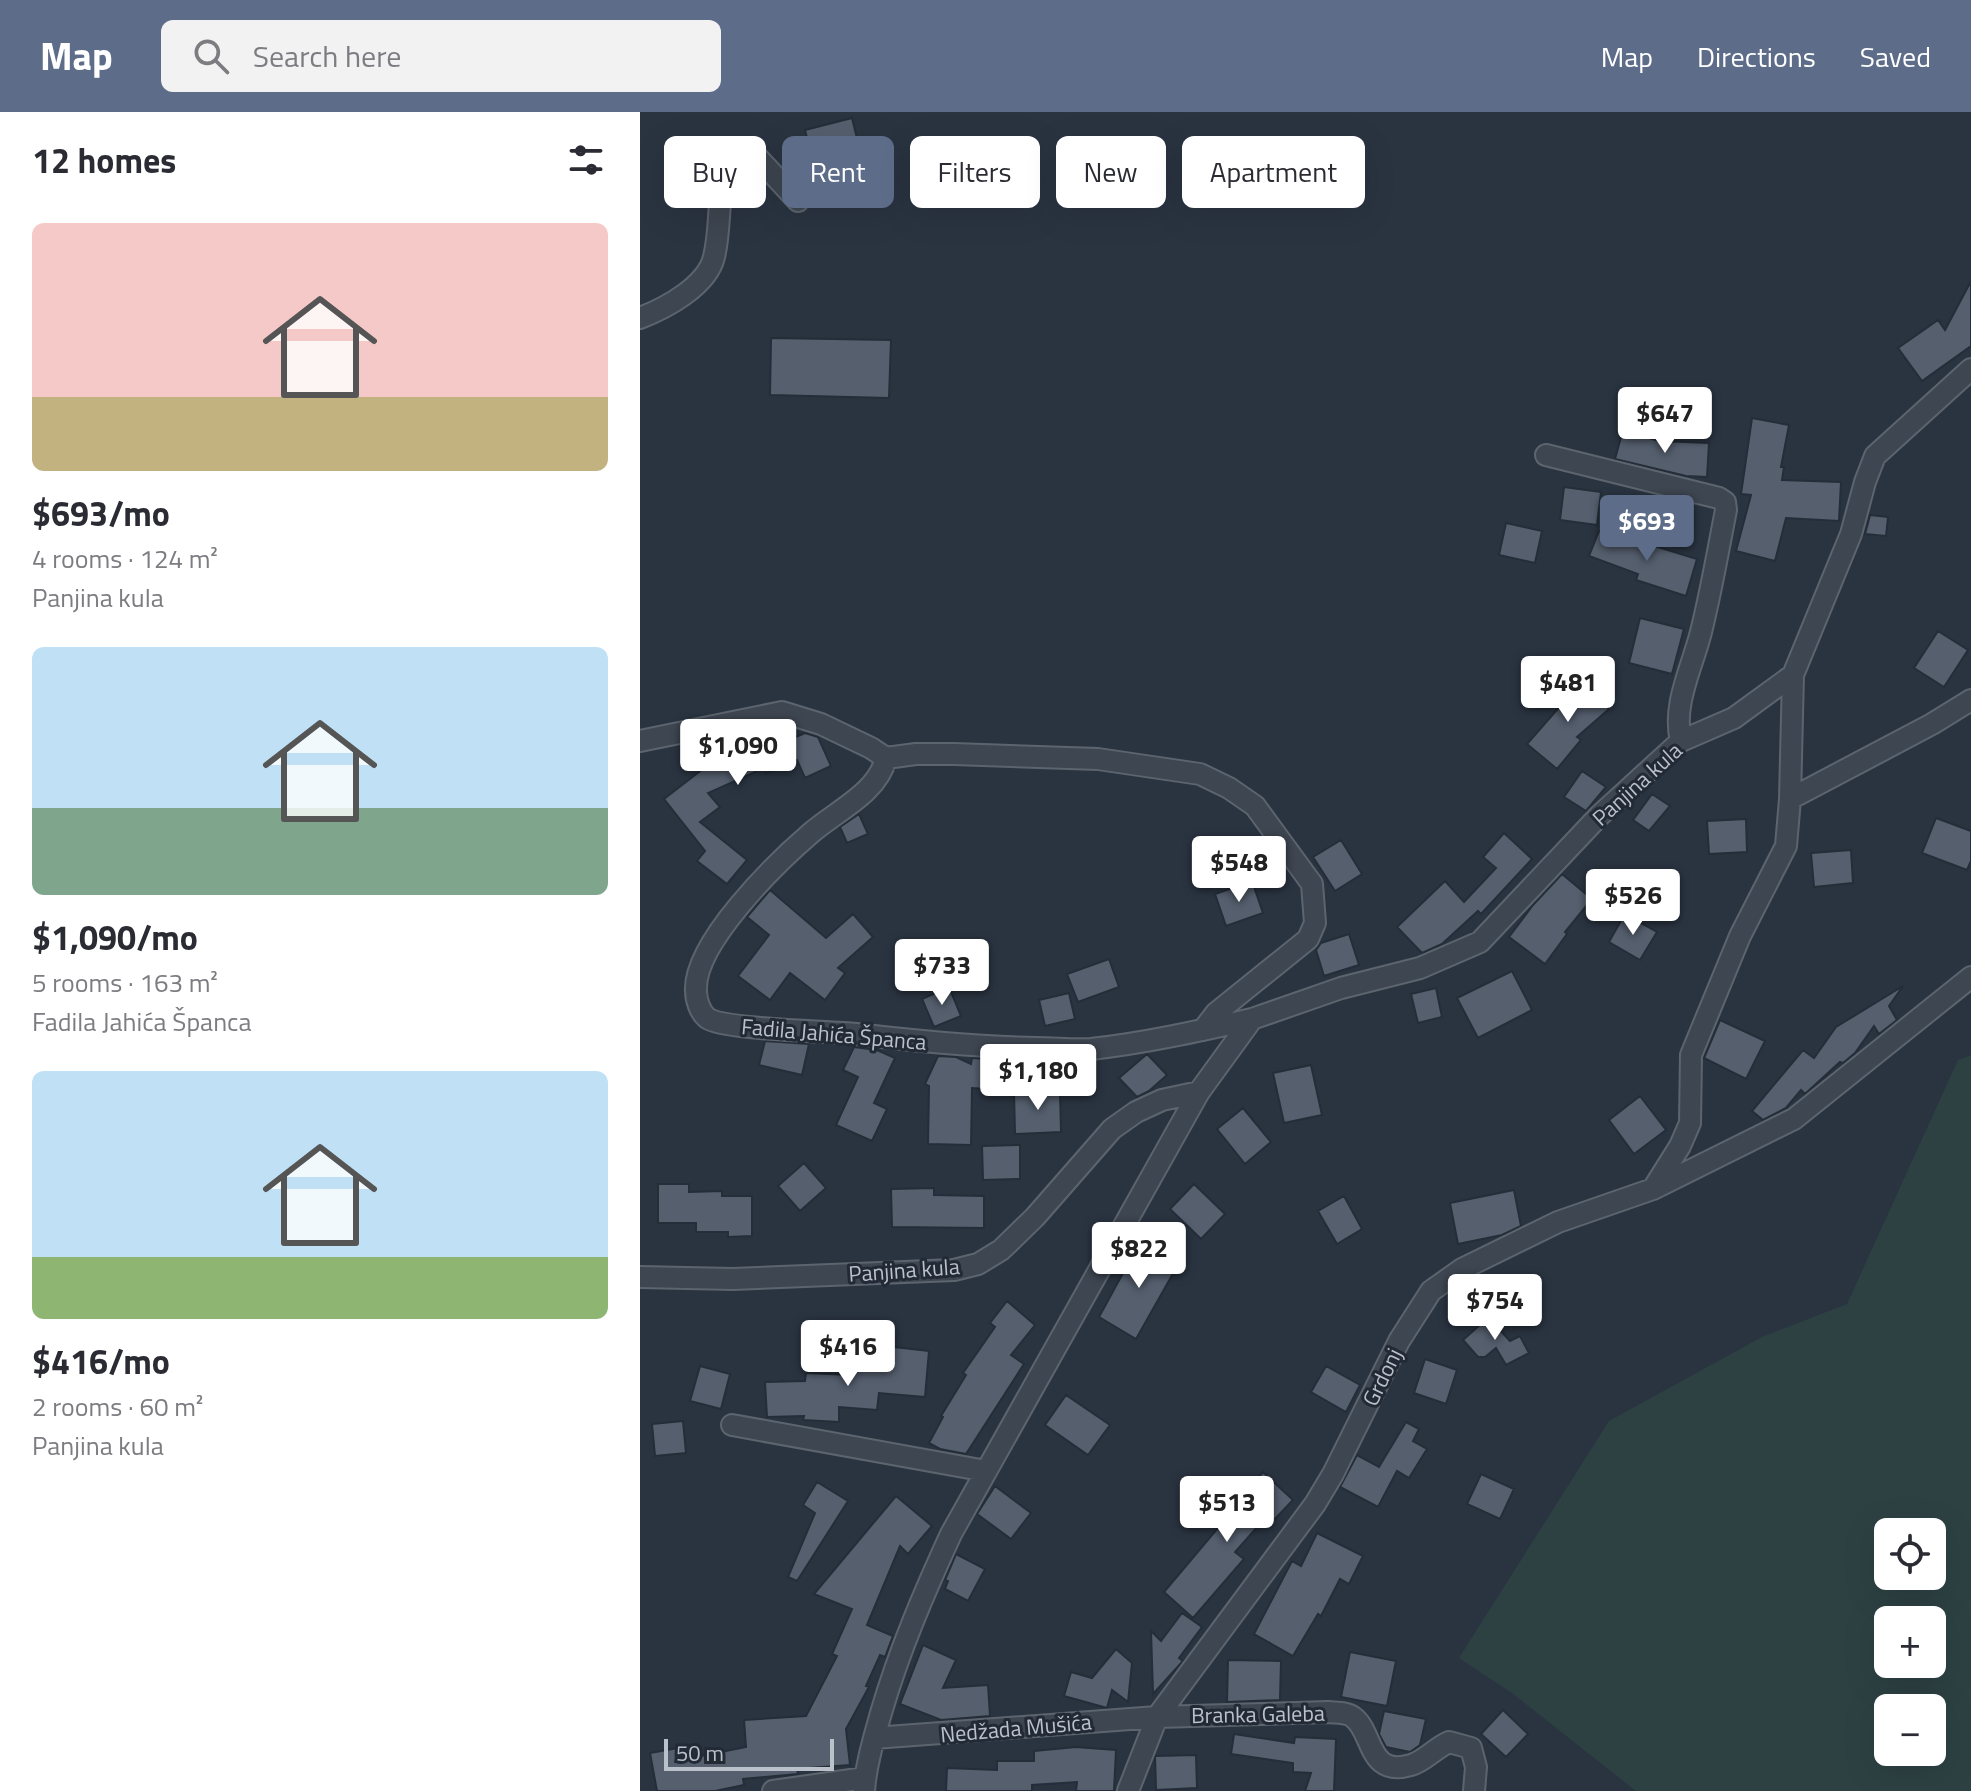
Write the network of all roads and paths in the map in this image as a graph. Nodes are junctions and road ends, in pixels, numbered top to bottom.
1 (782, 184) edge
2 (640, 318) edge
3 (1971, 369) edge
4 (1546, 455) dead end
5 (1793, 675) junction
6 (1971, 700) edge
7 (640, 741) edge
8 (1681, 741) junction
9 (886, 758) junction
10 (1790, 799) junction
11 (1971, 977) edge
12 (1252, 1019) junction
13 (1203, 1030) junction
14 (1199, 1092) junction
15 (1653, 1189) junction
16 (640, 1277) edge
17 (732, 1425) dead end
18 (986, 1471) junction
19 (1157, 1717) junction
20 (874, 1738) junction
21 (865, 1784) edge
22 (773, 1791) edge
23 (1128, 1791) edge
24 (1474, 1791) edge

1 - 2 street
3 - 5 street
4 - 8 street
5 - 8 street, Panjina kula
5 - 10 street
6 - 10 street
7 - 9 street
8 - 12 street, Panjina kula
9 - 13 street
9 - 13 street, Fadila Jahića Španca
10 - 15 street
11 - 15 street, Grdonj
12 - 13 street, Fadila Jahića Španca
12 - 14 street
14 - 16 street, Panjina kula
14 - 18 street
15 - 19 street, Grdonj
17 - 18 street
18 - 20 street
19 - 20 street, Nedžada Mušića
19 - 23 street, Grdonj
19 - 24 street, Branka Galeba
20 - 21 street
21 - 22 street

